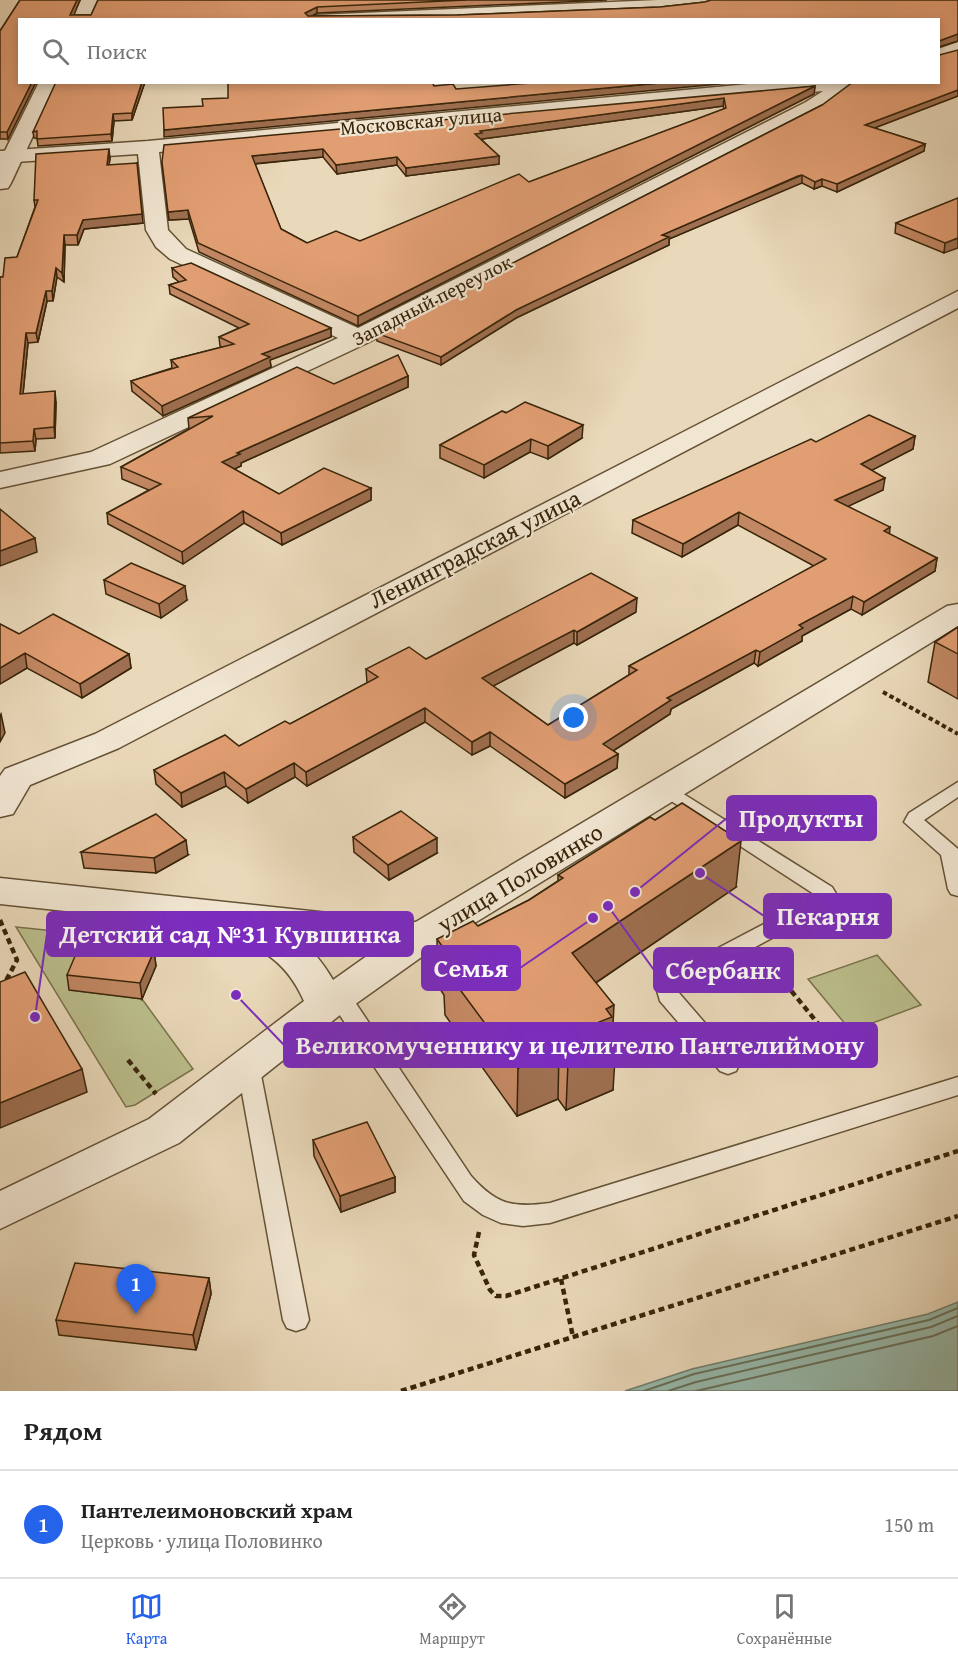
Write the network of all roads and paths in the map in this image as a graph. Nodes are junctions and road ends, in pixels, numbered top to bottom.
1 (90, 0) edge
2 (715, 0) edge
3 (82, 18) edge
4 (363, 18) edge
5 (958, 48) edge
6 (940, 54) edge
7 (48, 84) edge
8 (830, 84) edge
9 (845, 84) edge
10 (148, 147) junction
11 (6, 156) edge
12 (0, 183) edge
13 (958, 298) edge
14 (358, 338) junction
15 (0, 480) edge
16 (958, 613) edge
17 (854, 676) junction
18 (958, 734) edge
19 (6, 787) edge
20 (958, 788) edge
21 (666, 789) junction
22 (958, 889) edge
23 (5, 904) edge
24 (170, 910) junction
25 (0, 916) edge
26 (423, 936) junction
27 (751, 940) junction
28 (0, 992) edge
29 (333, 1001) junction
30 (847, 1059) dead end
31 (128, 1060) dead end
32 (248, 1065) junction
33 (728, 1065) dead end
34 (958, 1086) edge
35 (162, 1101) dead end
36 (958, 1151) edge
37 (485, 1205) junction
38 (0, 1211) edge
39 (958, 1216) edge
40 (561, 1279) junction
41 (296, 1320) dead end
42 (573, 1336) junction
43 (401, 1391) edge

1 - 3 street
2 - 4 street
5 - 6 street
7 - 11 street
8 - 10 street, Московская улица
9 - 14 street, Западный переулок
10 - 11 street, Московская улица
10 - 14 street
11 - 12 street
13 - 19 street, Ленинградская улица
14 - 15 street, Западный переулок
16 - 17 street, улица Половинко
17 - 18 path
17 - 21 street, улица Половинко
20 - 22 lane
21 - 26 street, улица Половинко
21 - 27 lane
23 - 24 street
23 - 25 path
24 - 26 street
24 - 29 street
25 - 28 path
26 - 29 street, улица Половинко
27 - 30 path
27 - 33 lane
29 - 32 street, улица Половинко
29 - 37 lane
31 - 35 path
32 - 38 street, улица Половинко
32 - 41 lane
34 - 37 lane
36 - 40 path
37 - 40 path
39 - 42 path
40 - 42 path
42 - 43 path

